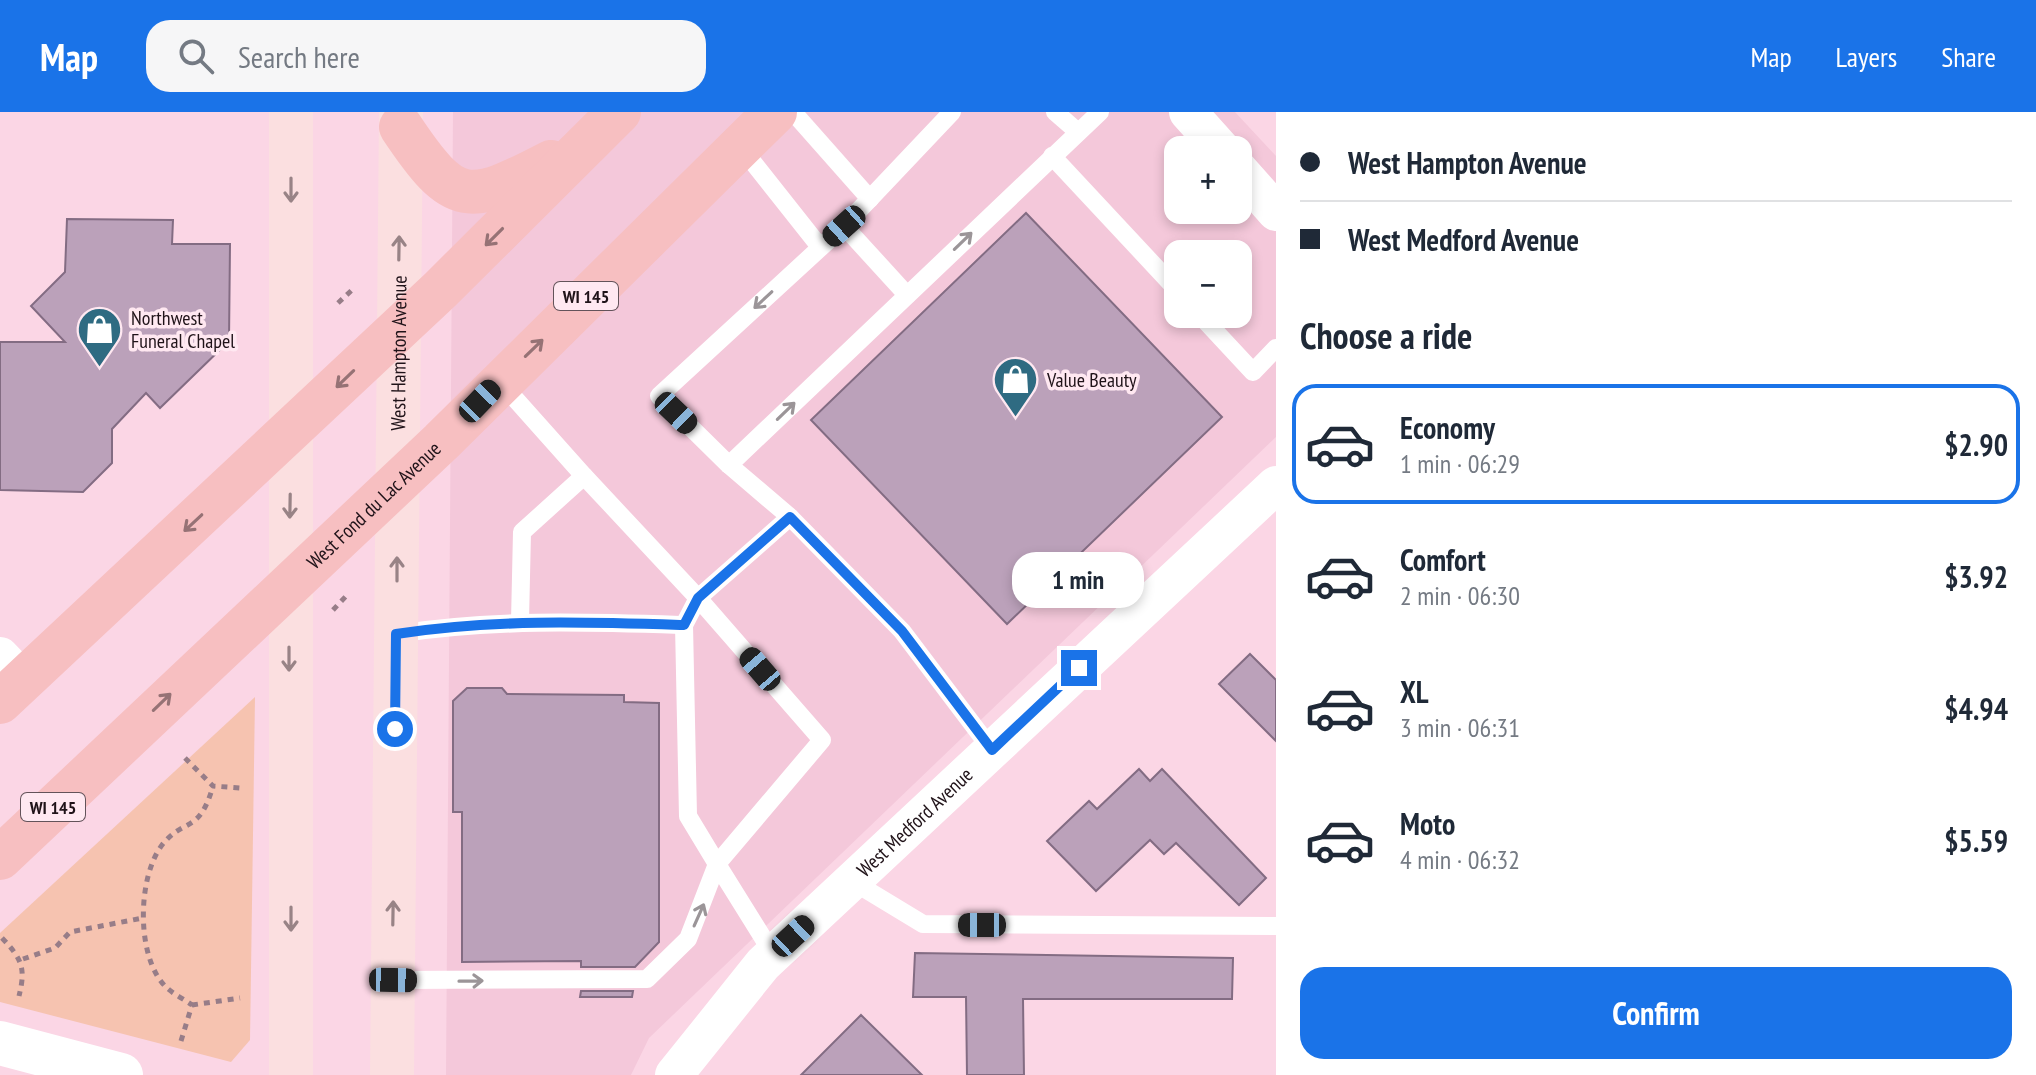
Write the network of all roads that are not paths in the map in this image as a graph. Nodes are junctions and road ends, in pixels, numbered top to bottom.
1 (291, 112) edge
2 (619, 112) edge
3 (775, 112) edge
4 (793, 112) edge
5 (952, 112) edge
6 (1055, 112) edge
7 (1100, 112) edge
8 (401, 120) edge
9 (1078, 132) junction
10 (589, 142) junction
11 (740, 146) junction
12 (1052, 156) junction
13 (1252, 185) edge
14 (870, 199) junction
15 (1276, 212) edge
16 (844, 226) junction
17 (820, 247) junction
18 (1164, 276) edge
19 (907, 295) junction
20 (399, 326) junction
21 (1212, 328) edge
22 (1276, 348) edge
23 (499, 381) junction
24 (291, 432) junction
25 (729, 465) junction
26 (584, 476) junction
27 (397, 479) junction
28 (1276, 485) edge
29 (790, 517) junction
30 (289, 581) junction
31 (698, 598) junction
32 (520, 621) junction
33 (684, 625) junction
34 (396, 634) junction
35 (8, 680) edge
36 (992, 750) junction
37 (0, 858) edge
38 (717, 864) junction
39 (852, 881) junction
40 (1276, 926) edge
41 (773, 954) junction
42 (393, 980) junction
43 (10, 1051) edge
44 (121, 1075) edge
45 (291, 1075) edge
46 (392, 1075) edge
47 (674, 1075) edge

1 -> 24 main road
2 - 10 main road
3 - 11 main road, West Fond du Lac Avenue / WI 145
4 - 14 lane
5 - 14 lane
6 - 9 lane
7 - 9 lane
8 - 10 main road
20 -> 8 main road, West Hampton Avenue
9 - 12 lane
10 -> 20 main road
11 - 17 lane
23 -> 11 main road, West Fond du Lac Avenue / WI 145
12 - 18 lane
19 -> 12 lane
13 - 15 street
14 - 16 lane
16 - 17 lane
16 - 19 lane
17 -> 25 lane
25 -> 19 lane
20 -> 24 main road
20 - 27 main road, West Hampton Avenue
21 - 22 lane
23 - 26 lane
23 - 27 main road, West Fond du Lac Avenue / WI 145
24 -> 30 main road
24 -> 35 main road
25 - 29 lane
26 - 31 lane
26 - 32 lane
27 - 30 main road, West Fond du Lac Avenue / WI 145
34 -> 27 main road, West Hampton Avenue
28 - 36 street, West Medford Avenue
29 - 31 lane
29 - 36 lane
37 -> 30 main road, West Fond du Lac Avenue / WI 145
30 -> 45 main road
31 - 33 lane
31 - 38 lane
32 - 33 lane
32 - 34 lane
33 - 38 lane
42 -> 34 main road, West Hampton Avenue
36 - 39 street, West Medford Avenue
38 - 41 lane
42 -> 38 lane
39 - 40 lane
39 - 41 street, West Medford Avenue
41 - 47 street, West Medford Avenue
42 - 46 main road, West Hampton Avenue
43 - 44 street

